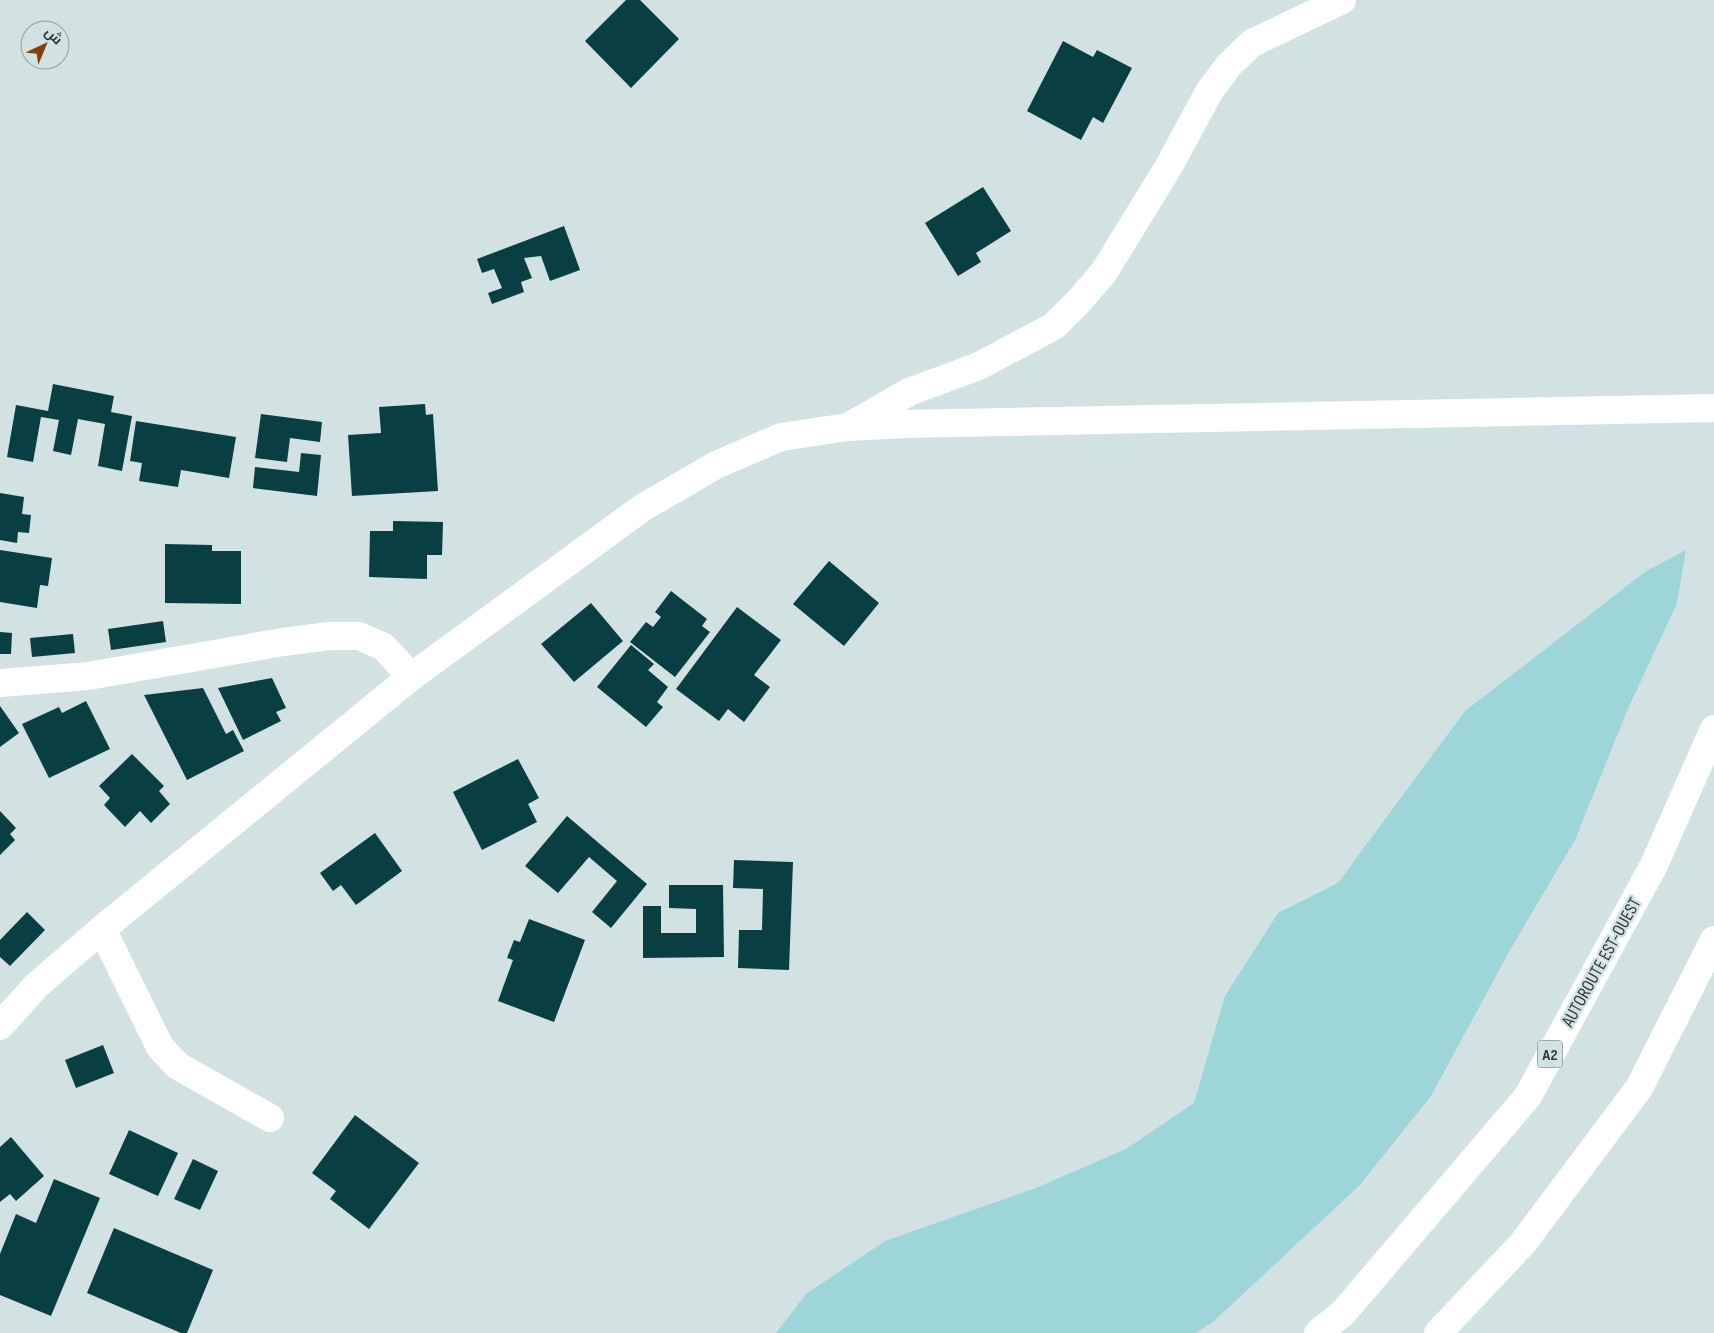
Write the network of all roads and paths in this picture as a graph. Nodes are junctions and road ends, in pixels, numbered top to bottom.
1 (1342, 0) edge
2 (1714, 408) edge
3 (848, 427) junction
4 (411, 677) junction
5 (0, 683) edge
6 (1714, 729) edge
7 (102, 929) junction
8 (1714, 940) edge
9 (0, 1026) edge
10 (270, 1118) dead end
11 (1318, 1333) edge
12 (1438, 1333) edge

1 - 3 main road
2 - 3 main road
3 - 4 main road
4 - 5 main road
4 - 7 main road
6 - 11 main road, AUTOROUTE EST-OUEST / A2
7 - 9 main road
7 - 10 main road
8 - 12 main road

